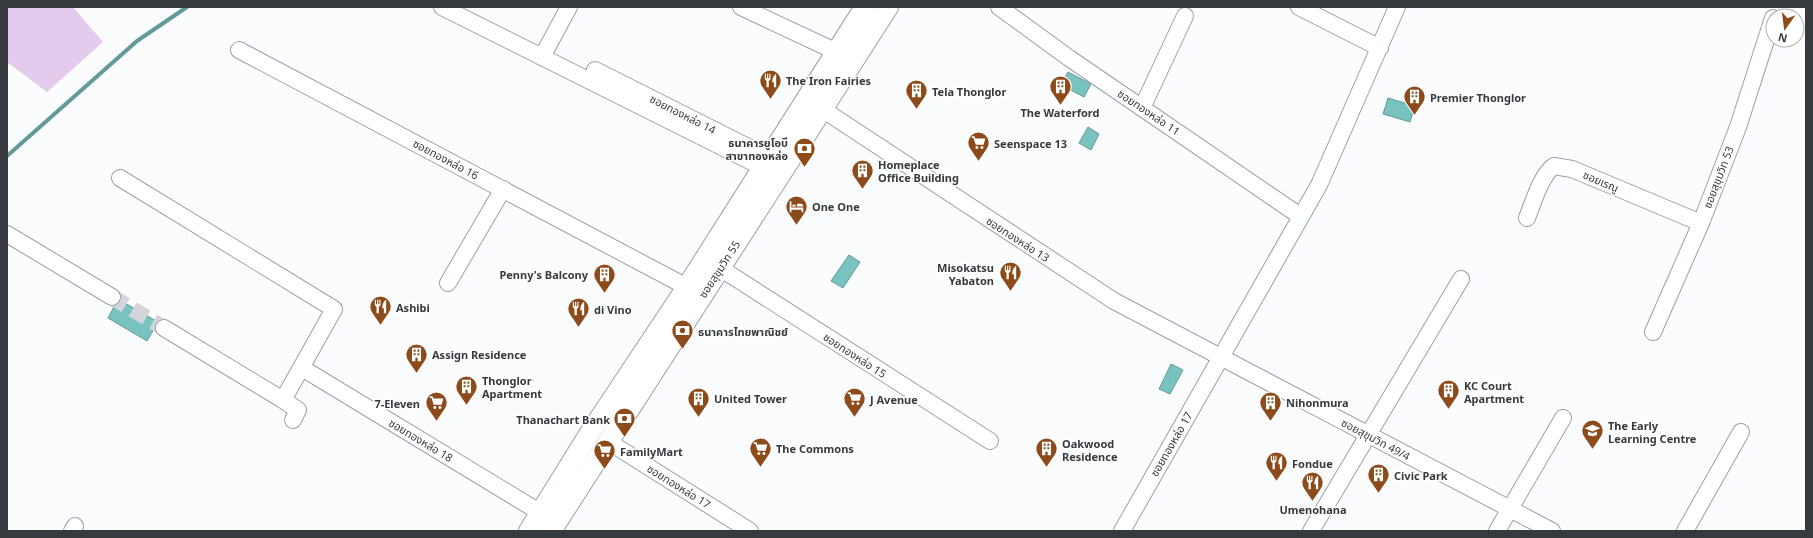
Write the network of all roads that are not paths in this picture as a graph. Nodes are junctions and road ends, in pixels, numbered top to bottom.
1 (442, 7) edge
2 (569, 7) edge
3 (740, 7) edge
4 (866, 7) edge
5 (888, 7) edge
6 (999, 7) edge
7 (1299, 7) edge
8 (1397, 7) edge
9 (1185, 16) dead end
10 (1765, 42) edge
11 (1380, 48) junction
12 (239, 50) dead end
13 (837, 52) junction
14 (542, 57) junction
15 (595, 70) dead end
16 (814, 106) junction
17 (1142, 108) junction
18 (767, 163) junction
19 (120, 178) dead end
20 (503, 189) junction
21 (1300, 216) junction
22 (1527, 218) dead end
23 (1701, 223) junction
24 (7, 234) edge
25 (713, 263) junction
26 (1461, 279) dead end
27 (448, 283) dead end
28 (694, 292) junction
29 (112, 297) tunnel mouth
30 (164, 328) tunnel mouth
31 (1652, 332) dead end
32 (1221, 357) junction
33 (302, 368) junction
34 (283, 400) junction
35 (1563, 418) dead end
36 (293, 420) dead end
37 (1741, 432) dead end
38 (590, 433) junction
39 (1367, 434) junction
40 (990, 441) dead end
41 (609, 442) junction
42 (1510, 509) junction
43 (550, 522) edge
44 (745, 530) edge
45 (529, 531) edge
46 (1122, 531) edge
47 (1311, 531) edge
48 (1497, 531) edge
49 (1552, 531) edge
50 (1685, 531) edge

1 - 14 street
2 - 14 street
3 - 13 street
4 - 13 main road, ซอยสุขุมวิท 55
5 - 16 main road, ซอยสุขุมวิท 55
6 - 17 street, ซอยทองหล่อ 11
7 - 11 street
8 - 11 street, ซอยทองหล่อ 17
9 - 17 street
10 - 23 street, ซอยสุขุมวิท 53
11 - 21 street, ซอยทองหล่อ 17
12 - 20 street, ซอยทองหล่อ 16
13 - 16 main road, ซอยสุขุมวิท 55
14 - 18 street
15 - 18 street, ซอยทองหล่อ 14
16 - 18 main road, ซอยสุขุมวิท 55
16 - 25 main road, ซอยสุขุมวิท 55
16 - 32 street, ซอยทองหล่อ 13
17 - 21 street, ซอยทองหล่อ 11
18 - 25 main road, ซอยสุขุมวิท 55
19 - 33 street
20 - 27 street
20 - 28 street, ซอยทองหล่อ 16
21 - 32 street, ซอยทองหล่อ 17
22 - 23 street, ซอยเรณู
23 - 31 street, ซอยสุขุมวิท 53
24 - 29 street
25 - 28 main road, ซอยสุขุมวิท 55
25 - 40 street, ซอยทองหล่อ 15
26 - 39 street
28 - 38 main road, ซอยสุขุมวิท 55
28 - 41 main road, ซอยสุขุมวิท 55
30 - 34 street
32 - 39 street, ซอยสุขุมวิท 49/4
32 - 46 street, ซอยทองหล่อ 17
33 - 34 street
33 - 43 street, ซอยทองหล่อ 18
34 - 36 street
35 - 42 street
37 - 50 street
38 - 41 main road
38 - 43 main road, ซอยสุขุมวิท 55
39 - 42 street, ซอยสุขุมวิท 49/4
39 - 47 street
41 - 43 main road, ซอยสุขุมวิท 55
41 - 44 street, ซอยทองหล่อ 17
42 - 48 street
42 - 49 street, ซอยสุขุมวิท 49/4
43 - 45 main road, ซอยสุขุมวิท 55

